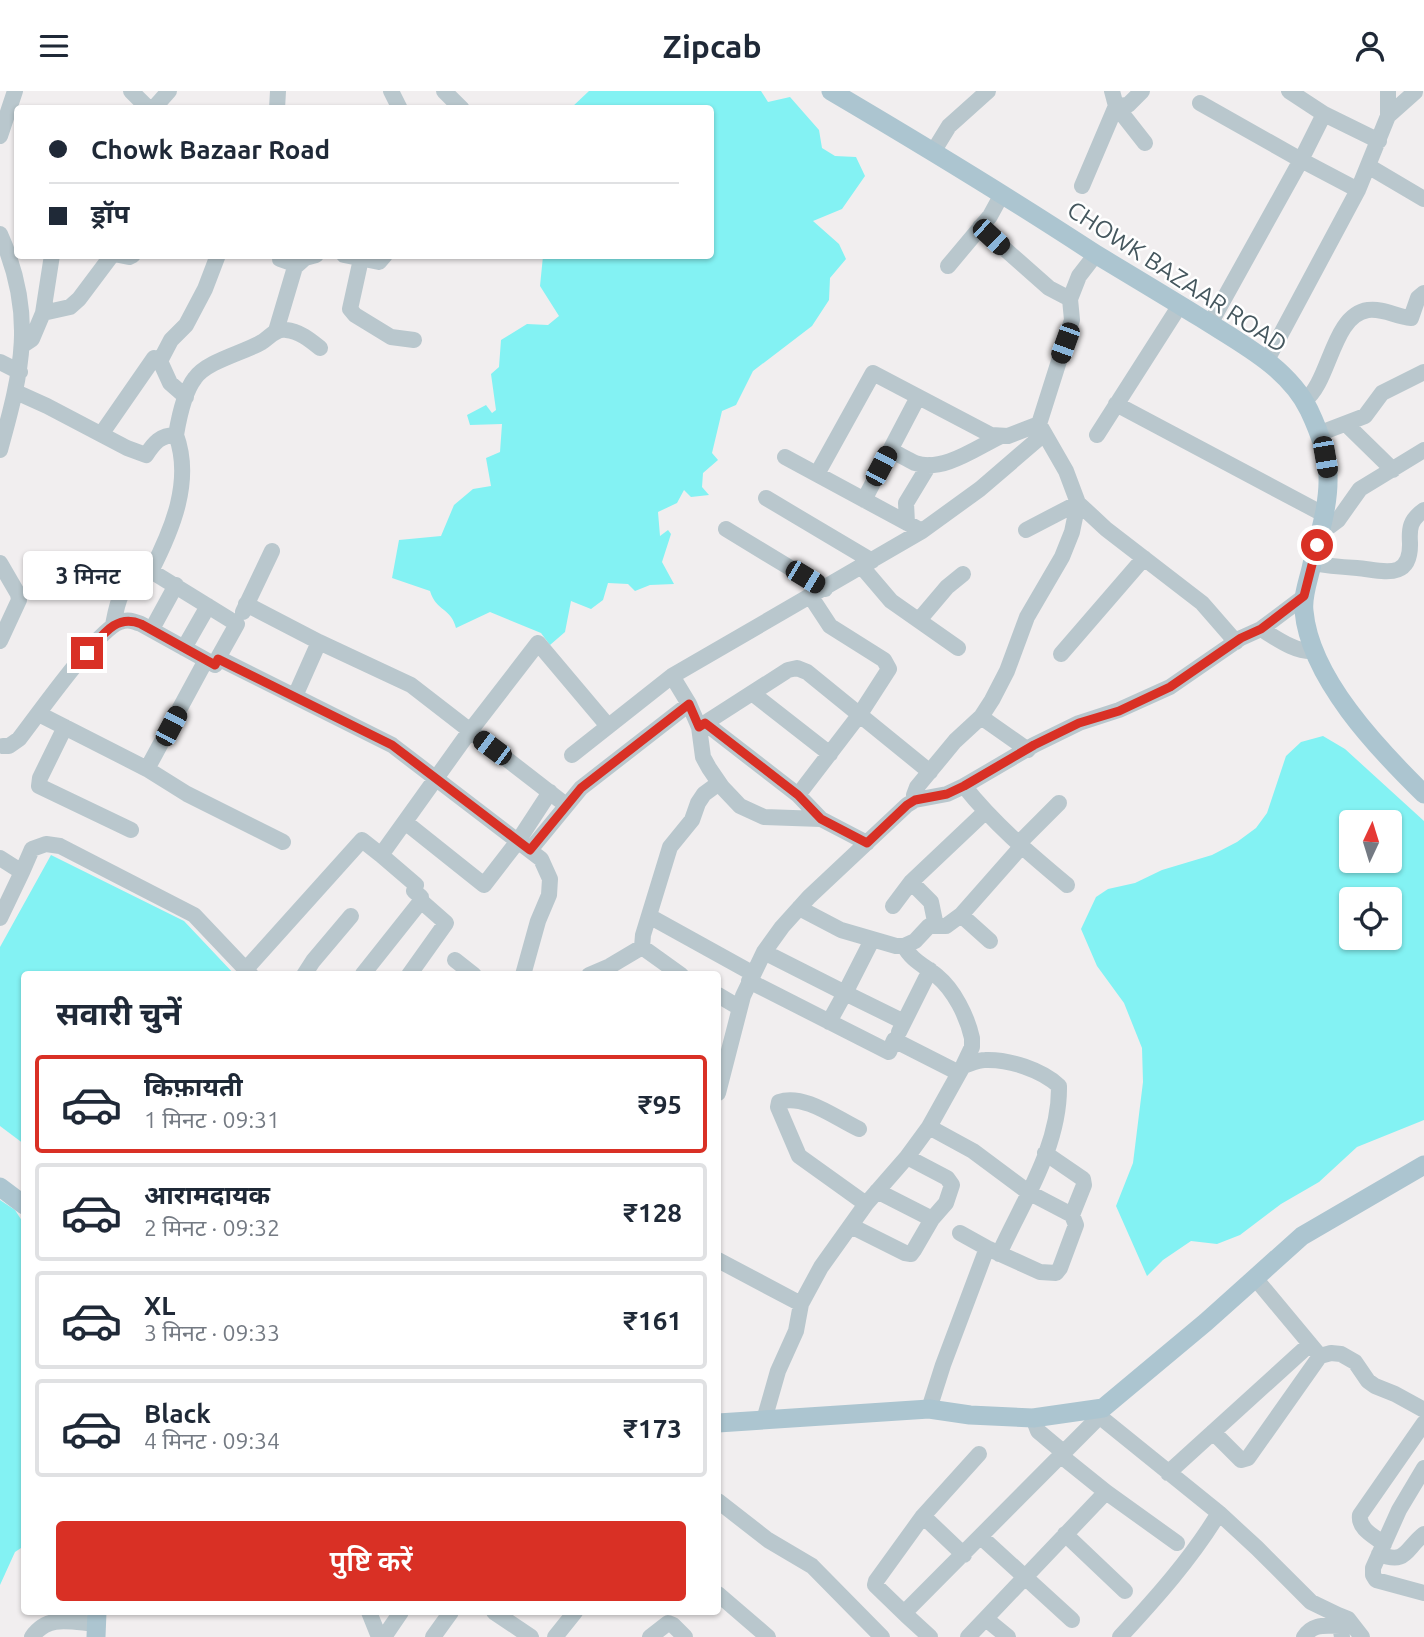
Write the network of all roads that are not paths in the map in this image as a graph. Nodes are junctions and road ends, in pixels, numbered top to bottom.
1 (15, 91) edge
2 (131, 91) edge
3 (169, 91) edge
4 (444, 91) edge
5 (831, 91) edge
6 (988, 91) edge
7 (1142, 91) edge
8 (1289, 91) edge
9 (1388, 91) edge
10 (1417, 93) edge
11 (1114, 99) edge
12 (1200, 103) dead end
13 (147, 105) edge
14 (155, 105) edge
15 (458, 105) edge
16 (1324, 114) junction
17 (1388, 116) junction
18 (0, 136) edge
19 (1379, 141) junction
20 (1145, 143) dead end
21 (933, 152) junction
22 (1301, 160) junction
23 (1368, 166) junction
24 (1082, 186) dead end
25 (1358, 190) junction
26 (1002, 194) junction
27 (1424, 199) edge
28 (980, 227) junction
29 (1, 239) edge
30 (1096, 254) junction
31 (51, 259) edge
32 (109, 259) edge
33 (216, 259) edge
34 (280, 259) edge
35 (303, 259) edge
36 (361, 259) joint
37 (382, 259) edge
38 (297, 265) junction
39 (947, 266) dead end
40 (1424, 293) edge
41 (1070, 299) junction
42 (1180, 305) junction
43 (43, 313) junction
44 (1210, 324) junction
45 (276, 331) junction
46 (414, 340) dead end
47 (23, 345) junction
48 (320, 348) dead end
49 (1267, 360) junction
50 (160, 361) junction
51 (0, 362) edge
52 (20, 372) junction
53 (1424, 372) edge
54 (16, 393) junction
55 (186, 397) junction
56 (918, 397) junction
57 (1304, 401) junction
58 (1116, 404) junction
59 (4, 422) edge
60 (1346, 424) junction
61 (1042, 429) junction
62 (102, 433) junction
63 (1318, 434) junction
64 (176, 435) junction
65 (1097, 435) dead end
66 (999, 437) junction
67 (0, 450) edge
68 (890, 450) junction
69 (1424, 450) edge
70 (785, 457) dead end
71 (929, 465) junction
72 (1393, 470) junction
73 (817, 474) junction
74 (766, 498) dead end
75 (864, 500) junction
76 (1078, 503) junction
77 (1424, 510) edge
78 (1322, 519) junction
79 (907, 523) junction
80 (726, 530) dead end
81 (1026, 530) dead end
82 (922, 531) junction
83 (272, 551) dead end
84 (1143, 558) junction
85 (0, 563) edge
86 (1312, 563) junction
87 (867, 564) junction
88 (151, 571) junction
89 (963, 574) dead end
90 (176, 585) junction
91 (818, 593) junction
92 (1304, 603) junction
93 (246, 604) junction
94 (208, 606) junction
95 (919, 619) junction
96 (237, 624) junction
97 (113, 625) junction
98 (152, 629) junction
99 (1261, 629) junction
100 (0, 641) edge
101 (319, 642) junction
102 (1236, 642) junction
103 (184, 648) junction
104 (958, 648) dead end
105 (1314, 651) junction
106 (1061, 654) dead end
107 (212, 659) junction
108 (672, 676) junction
109 (752, 693) junction
110 (295, 696) junction
111 (689, 704) junction
112 (39, 714) junction
113 (860, 714) junction
114 (981, 717) junction
115 (702, 725) junction
116 (607, 726) junction
117 (65, 727) junction
118 (470, 731) junction
119 (1, 744) edge
120 (1028, 750) junction
121 (830, 754) junction
122 (572, 755) dead end
123 (147, 769) junction
124 (930, 772) junction
125 (437, 778) junction
126 (719, 783) junction
127 (964, 786) junction
128 (550, 792) junction
129 (1424, 794) edge
130 (798, 795) junction
131 (915, 800) junction
132 (1059, 803) dead end
133 (566, 805) junction
134 (985, 812) junction
135 (821, 819) junction
136 (405, 822) junction
137 (131, 829) dead end
138 (283, 842) dead end
139 (867, 843) junction
140 (524, 845) junction
141 (1020, 845) junction
142 (381, 855) junction
143 (0, 858) edge
144 (22, 872) junction
145 (911, 883) junction
146 (1067, 885) dead end
147 (421, 901) junction
148 (893, 906) dead end
149 (799, 908) junction
150 (961, 915) junction
151 (351, 916) dead end
152 (649, 916) junction
153 (0, 918) edge
154 (936, 926) junction
155 (872, 940) junction
156 (990, 941) dead end
157 (904, 946) junction
158 (642, 947) junction
159 (764, 952) junction
160 (455, 960) dead end
161 (930, 970) junction
162 (248, 971) edge
163 (250, 971) edge
164 (307, 971) edge
165 (365, 971) edge
166 (412, 971) edge
167 (468, 971) edge
168 (524, 971) edge
169 (598, 971) edge
170 (675, 971) edge
171 (750, 977) junction
172 (845, 993) junction
173 (721, 997) edge
174 (740, 1008) junction
175 (829, 1022) junction
176 (904, 1022) junction
177 (972, 1038) junction
178 (894, 1040) junction
179 (723, 1050) edge
180 (1002, 1062) junction
181 (961, 1069) junction
182 (929, 1127) junction
183 (859, 1129) dead end
184 (1045, 1153) junction
185 (907, 1157) junction
186 (1424, 1165) edge
187 (0, 1187) edge
188 (877, 1191) junction
189 (1028, 1192) junction
190 (21, 1203) edge
191 (866, 1204) junction
192 (1072, 1215) junction
193 (932, 1219) junction
194 (851, 1226) junction
195 (960, 1233) dead end
196 (993, 1251) junction
197 (721, 1262) edge
198 (1255, 1278) junction
199 (801, 1304) junction
200 (1315, 1350) junction
201 (929, 1409) junction
202 (1424, 1410) edge
203 (1101, 1412) junction
204 (1033, 1418) junction
205 (764, 1420) junction
206 (721, 1423) edge
207 (1424, 1423) edge
208 (1213, 1432) junction
209 (979, 1454) dead end
210 (1062, 1454) junction
211 (1424, 1468) edge
212 (1168, 1473) junction
213 (1106, 1492) junction
214 (721, 1503) edge
215 (1219, 1513) junction
216 (923, 1516) junction
217 (1065, 1534) junction
218 (1424, 1534) edge
219 (981, 1537) junction
220 (1177, 1543) dead end
221 (1382, 1549) junction
222 (964, 1555) junction
223 (1025, 1578) junction
224 (1125, 1591) dead end
225 (1424, 1593) edge
226 (721, 1597) edge
227 (371, 1615) edge
228 (399, 1615) edge
229 (449, 1615) edge
230 (498, 1615) edge
231 (573, 1615) edge
232 (906, 1615) junction
233 (671, 1618) edge
234 (986, 1619) junction
235 (1072, 1620) dead end
236 (96, 1624) edge
237 (1340, 1626) edge
238 (32, 1637) edge
239 (382, 1637) edge
240 (433, 1637) edge
241 (531, 1637) edge
242 (555, 1637) edge
243 (650, 1637) edge
244 (685, 1637) edge
245 (768, 1637) edge
246 (882, 1637) edge
247 (930, 1637) edge
248 (968, 1637) edge
249 (1007, 1637) edge
250 (1120, 1637) edge
251 (1304, 1637) edge
252 (1362, 1637) edge

1 - 18 street
2 - 13 street
3 - 14 street
4 - 15 street
5 - 21 main road, CHOWK BAZAAR ROAD
6 - 21 street
7 - 11 street
8 - 16 street
9 - 17 street
10 - 17 street
11 - 20 street
11 - 24 street
12 - 22 street
16 - 19 street
16 - 22 street
17 - 19 street
19 - 23 street
21 - 26 main road, CHOWK BAZAAR ROAD
22 - 25 street
22 - 44 street
23 - 25 street
23 - 27 street
25 - 49 street
26 - 28 street
26 - 30 main road, CHOWK BAZAAR ROAD
28 - 39 street
28 - 41 street
29 - 47 street
30 - 41 street
30 - 42 main road, CHOWK BAZAAR ROAD
31 - 43 street
32 - 43 street
33 - 50 street
34 - 38 street
35 - 38 street
36 - 37 street
36 - 46 street
38 - 45 street
40 - 57 street
41 - 61 street
42 - 44 main road, CHOWK BAZAAR ROAD
42 - 58 street
43 - 47 street
44 - 49 main road, CHOWK BAZAAR ROAD
45 - 48 street
45 - 55 street
47 - 52 street
49 - 57 main road, CHOWK BAZAAR ROAD
50 - 55 street
50 - 62 street
51 - 52 street
52 - 54 street
53 - 60 street
54 - 59 street
54 - 62 street
55 - 64 street
56 - 66 street
56 - 68 street
56 - 73 street
57 - 63 main road, CHOWK BAZAAR ROAD
58 - 65 street
58 - 78 street
59 - 67 street
60 - 63 street
60 - 72 street
61 - 66 street
61 - 76 street
61 - 82 street
62 - 64 street
63 - 78 main road, CHOWK BAZAAR ROAD
64 - 88 street
66 - 71 street
68 - 71 street
68 - 75 street
69 - 72 street
70 - 73 street
71 - 79 street
72 - 78 street
73 - 75 street
74 - 87 street
75 - 79 street
76 - 81 street
76 - 84 street
76 - 114 street
77 - 86 street
78 - 86 main road, CHOWK BAZAAR ROAD
79 - 82 street
80 - 91 street
82 - 87 street
83 - 93 street
84 - 102 street
84 - 106 street
85 - 100 street
86 - 92 main road, CHOWK BAZAAR ROAD
87 - 91 street
87 - 95 street
88 - 90 street
88 - 97 street
89 - 95 street
90 - 94 street
90 - 98 street
91 - 108 street
91 - 113 street
92 - 99 street
92 - 105 main road
93 - 96 street
93 - 101 street
94 - 96 street
94 - 103 street
95 - 104 street
96 - 107 street
97 - 98 street
97 - 112 street
98 - 103 street
99 - 102 street
99 - 105 street
101 - 110 street
101 - 118 street
102 - 120 street
103 - 107 street
105 - 129 main road
107 - 110 street
107 - 123 street
108 - 111 street
108 - 116 street
109 - 113 street
109 - 115 street
109 - 121 street
110 - 125 street
111 - 115 street
111 - 133 street
112 - 117 street
112 - 119 street
113 - 121 street
113 - 124 street
114 - 120 street
114 - 124 street
115 - 126 street
115 - 130 street
116 - 118 street
116 - 122 street
117 - 123 street
117 - 137 street
118 - 125 street
118 - 128 street
120 - 127 street
121 - 130 street
123 - 138 street
124 - 131 street
125 - 136 street
125 - 140 street
126 - 135 street
126 - 152 street
127 - 131 street
127 - 134 street
128 - 133 street
128 - 140 street
130 - 135 street
131 - 139 street
132 - 141 street
133 - 140 street
134 - 141 street
134 - 145 street
135 - 139 street
136 - 140 street
136 - 142 street
139 - 149 street
140 - 168 street
141 - 146 street
141 - 150 street
142 - 147 street
142 - 163 street
143 - 144 street
144 - 153 street
144 - 162 street
145 - 148 street
145 - 154 street
147 - 165 street
147 - 166 street
149 - 155 street
149 - 159 street
150 - 154 street
150 - 156 street
151 - 164 street
152 - 158 street
152 - 171 street
154 - 157 street
155 - 157 street
155 - 172 street
157 - 161 street
158 - 169 street
158 - 170 street
159 - 171 street
159 - 172 street
160 - 167 street
161 - 176 street
161 - 177 street
171 - 174 street
171 - 175 street
172 - 175 street
172 - 176 street
173 - 174 street
174 - 179 street
175 - 178 street
176 - 178 street
177 - 180 street
177 - 181 street
178 - 181 street
180 - 181 street
180 - 184 street
181 - 182 street
182 - 185 street
182 - 189 street
183 - 191 street
184 - 189 street
184 - 192 street
185 - 188 street
185 - 193 street
186 - 198 main road
187 - 190 main road
188 - 191 street
188 - 193 street
189 - 192 street
189 - 196 street
191 - 194 street
192 - 196 street
193 - 194 street
194 - 199 street
195 - 196 street
196 - 201 street
197 - 199 street
198 - 200 street
198 - 203 main road
199 - 205 street
200 - 202 street
200 - 208 street
200 - 208 street
201 - 204 main road
201 - 205 main road
203 - 204 main road
203 - 210 street
203 - 212 street
204 - 210 street
205 - 206 main road
207 - 221 street
208 - 212 street
209 - 216 street
210 - 213 street
210 - 219 street
211 - 221 street
212 - 215 street
213 - 217 street
213 - 220 street
214 - 246 street
215 - 237 street
215 - 250 street
216 - 222 street
216 - 232 street
217 - 223 street
217 - 224 street
218 - 221 street
219 - 222 street
219 - 223 street
221 - 225 street
222 - 232 street
223 - 234 street
223 - 235 street
226 - 245 street
227 - 239 street
228 - 239 street
229 - 240 street
230 - 241 street
231 - 242 street
232 - 247 street
233 - 243 street
233 - 244 street
234 - 248 street
234 - 249 street
236 - 238 street
237 - 251 street
237 - 252 street

